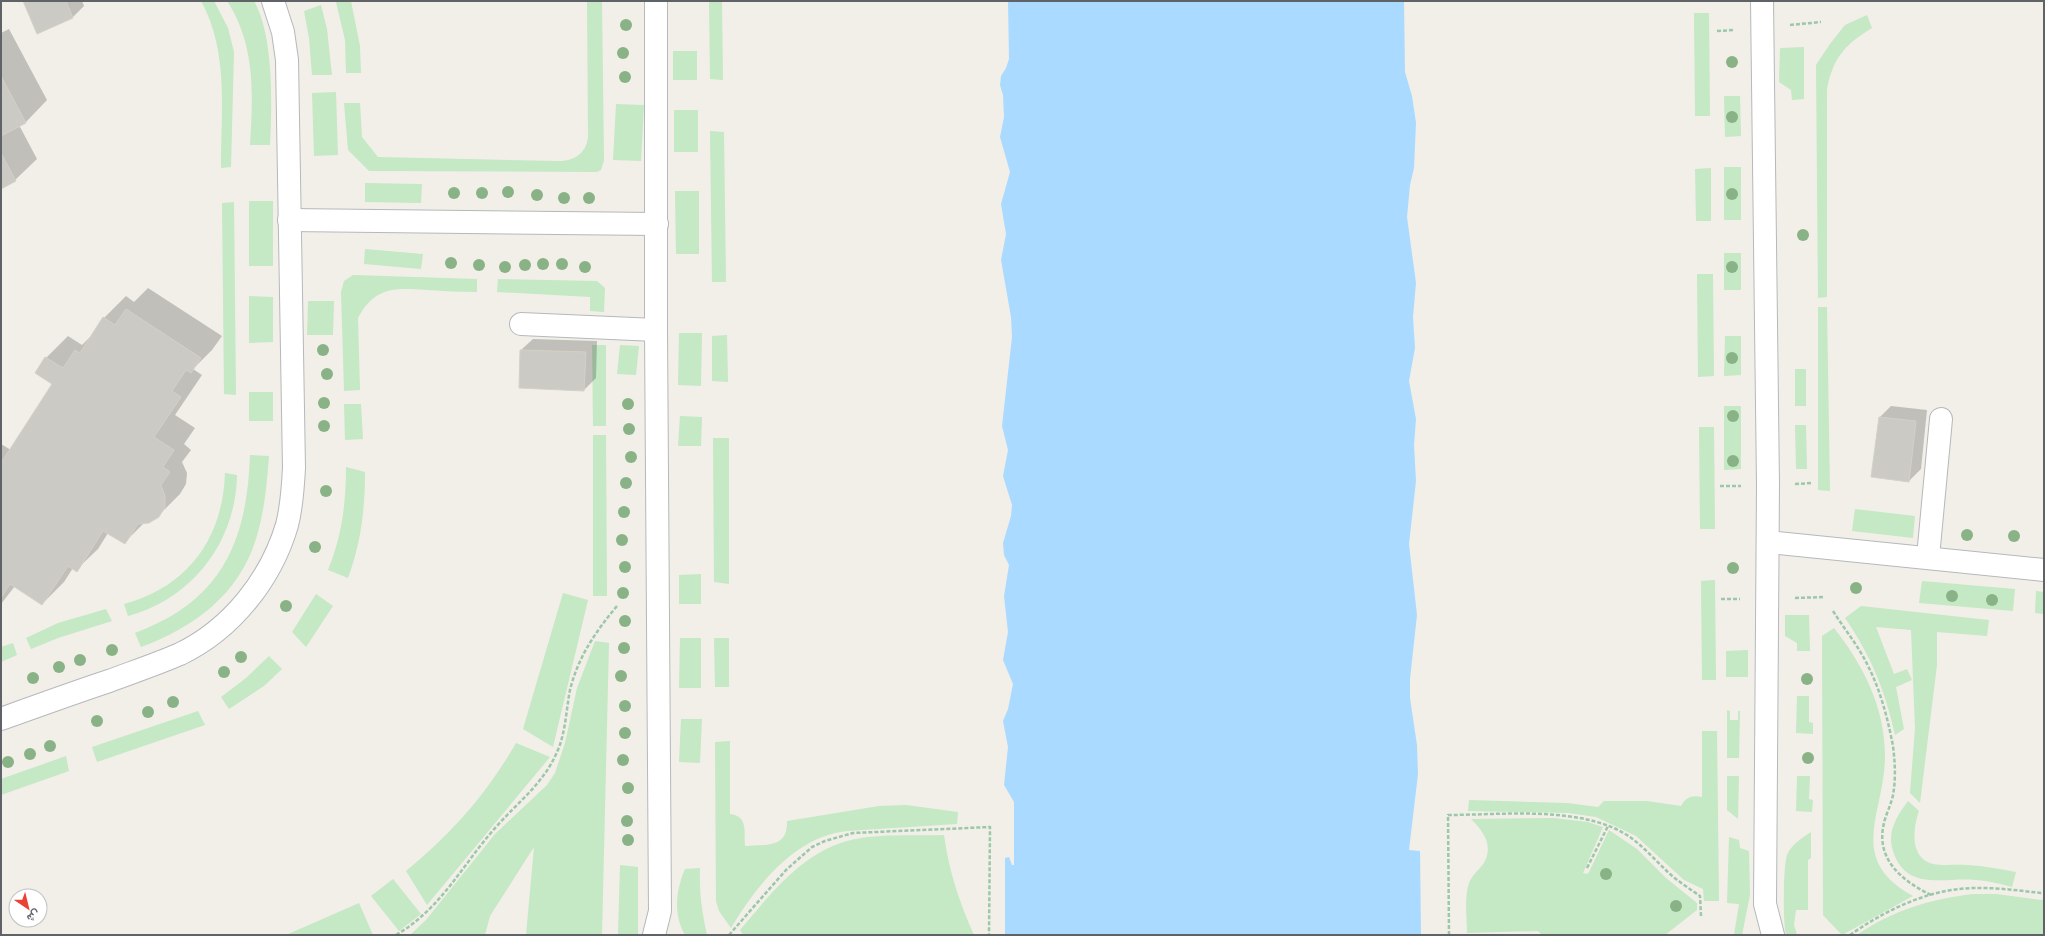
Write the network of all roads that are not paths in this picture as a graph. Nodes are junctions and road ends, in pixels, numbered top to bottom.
1 (273, 1) edge
2 (656, 1) edge
3 (1762, 1) edge
4 (289, 220) junction
5 (657, 224) junction
6 (521, 324) dead end
7 (656, 330) junction
8 (1941, 419) dead end
9 (1768, 542) junction
10 (1928, 557) junction
11 (2044, 570) edge
12 (1, 719) edge
13 (1765, 904) junction
14 (660, 911) junction
15 (654, 935) edge
16 (670, 935) edge
17 (1755, 935) edge
18 (1773, 935) edge

1 - 4 street
2 - 5 street
3 - 9 street
4 - 5 street
4 - 12 street
5 - 7 street
6 - 7 street
7 - 14 street
8 - 10 street
9 - 10 street
9 - 13 street
10 - 11 street
13 - 17 street
13 - 18 street
14 - 15 street
14 - 16 street

